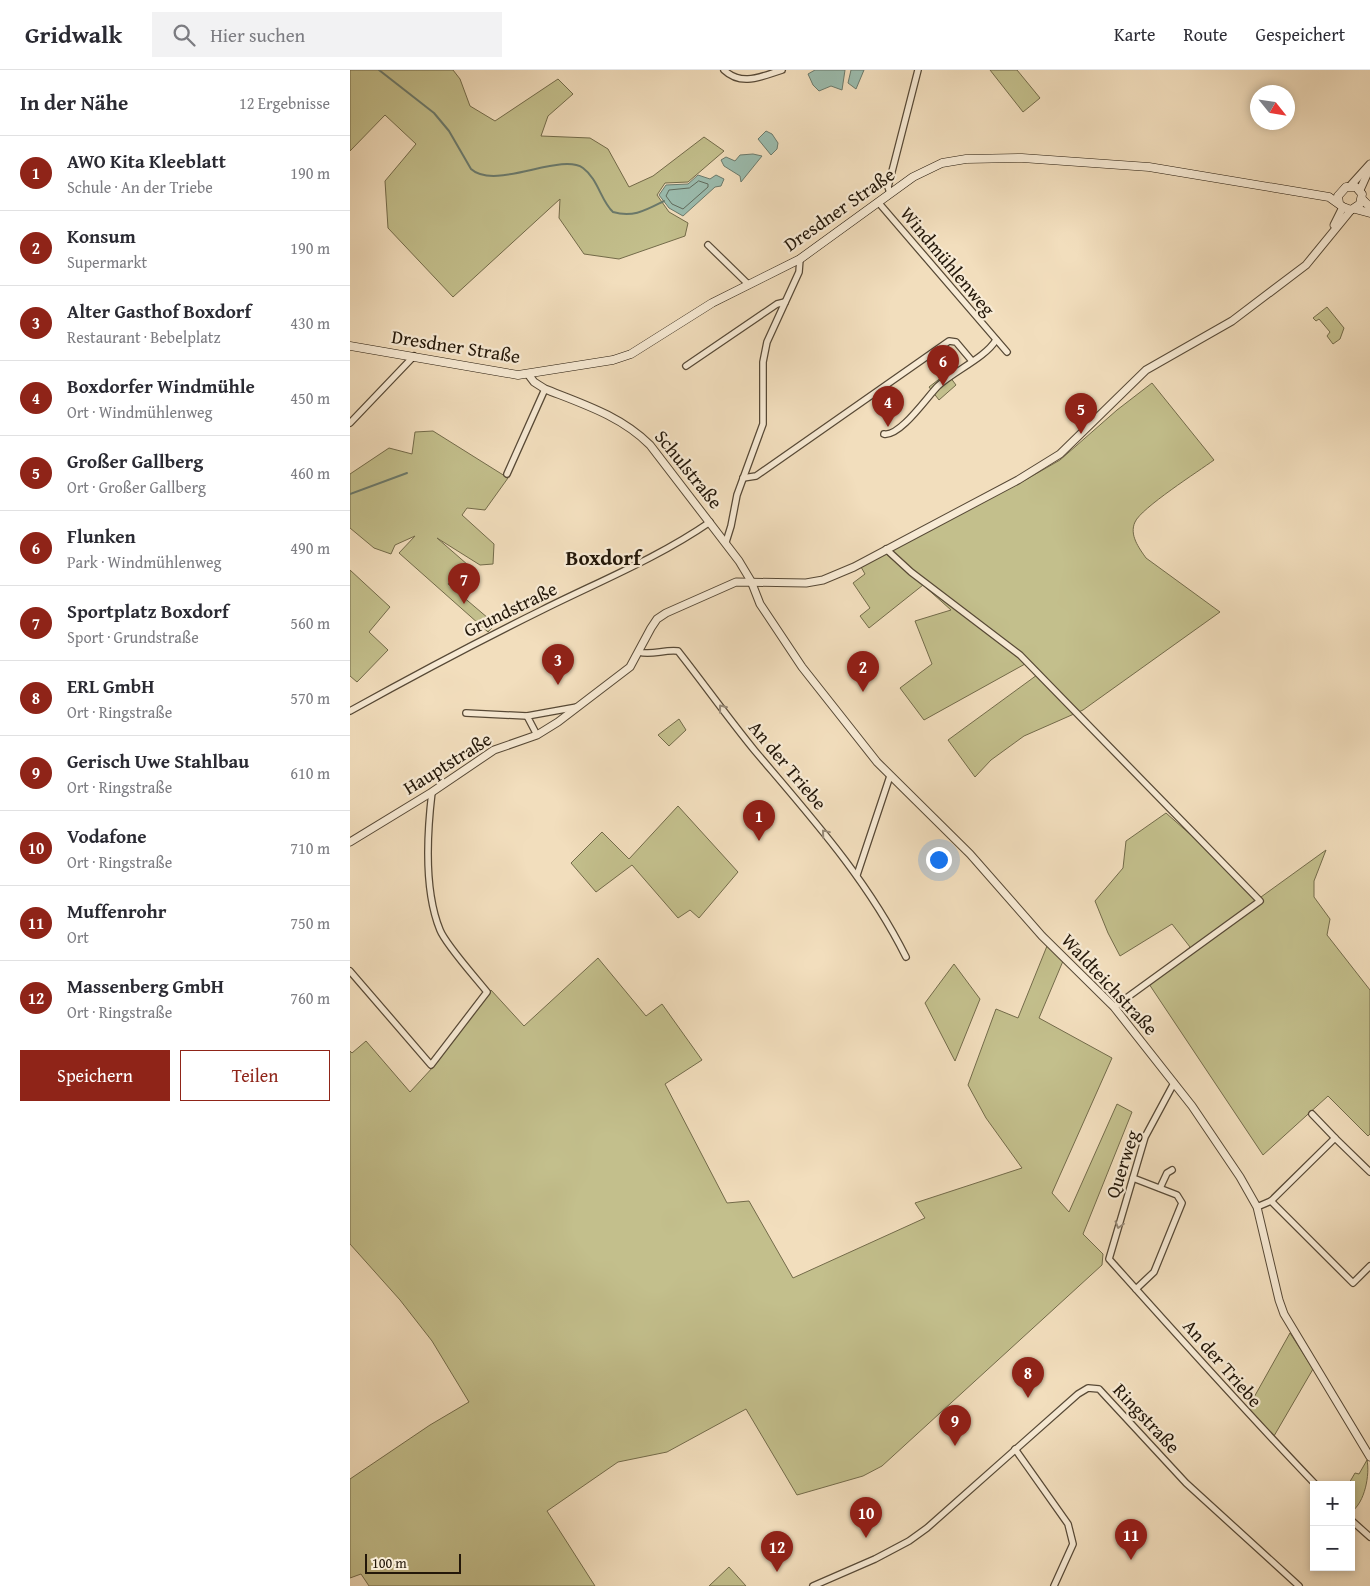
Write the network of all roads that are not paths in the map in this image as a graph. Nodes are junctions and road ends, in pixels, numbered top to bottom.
1 (724, 70) edge
2 (782, 70) edge
3 (918, 70) edge
4 (1370, 166) edge
5 (1351, 185) junction
6 (1341, 190) junction
7 (1360, 190) junction
8 (1308, 192) junction
9 (890, 193) junction
10 (1362, 199) junction
11 (878, 202) junction
12 (1347, 207) junction
13 (1370, 207) edge
14 (1370, 213) edge
15 (708, 245) dead end
16 (800, 259) junction
17 (748, 284) junction
18 (785, 302) junction
19 (996, 340) junction
20 (350, 346) edge
21 (1007, 352) dead end
22 (414, 356) junction
23 (972, 361) junction
24 (686, 366) dead end
25 (528, 374) junction
26 (545, 389) junction
27 (350, 423) edge
28 (884, 434) dead end
29 (507, 474) dead end
30 (743, 478) junction
31 (710, 522) junction
32 (726, 542) junction
33 (886, 549) junction
34 (751, 581) junction
35 (639, 652) junction
36 (577, 707) junction
37 (350, 711) edge
38 (466, 713) dead end
39 (527, 716) junction
40 (537, 734) junction
41 (890, 776) junction
42 (432, 792) junction
43 (350, 842) edge
44 (856, 873) junction
45 (906, 956) dead end
46 (350, 971) edge
47 (1114, 1007) junction
48 (1174, 1083) junction
49 (1312, 1114) dead end
50 (1335, 1138) junction
51 (1172, 1170) dead end
52 (1370, 1172) edge
53 (1133, 1178) junction
54 (1160, 1188) junction
55 (1271, 1201) junction
56 (1257, 1207) junction
57 (1109, 1259) joint
58 (1370, 1266) edge
59 (1136, 1289) junction
60 (1015, 1449) junction
61 (1370, 1457) edge
62 (1312, 1481) edge
63 (1355, 1524) edge
64 (1370, 1537) edge
65 (813, 1586) edge
66 (1054, 1586) edge
67 (1299, 1586) edge

1 - 2 street
3 - 9 street
4 - 5 street
4 - 7 street
5 - 6 main road
5 - 7 main road
6 - 8 main road, Dresdner Straße
6 - 12 main road
7 - 10 main road
8 - 9 main road, Dresdner Straße
8 - 12 main road, Dresdner Straße
9 - 11 main road, Dresdner Straße
10 - 12 main road
10 - 13 main road
11 - 16 main road, Dresdner Straße
11 - 19 street, Windmühlenweg
12 - 14 main road, Dresdner Straße
12 - 33 street, Hauptstraße
15 - 17 street
16 - 17 main road, Dresdner Straße
16 - 18 street
17 - 25 main road, Dresdner Straße
18 - 24 street
18 - 30 street
19 - 21 street, Windmühlenweg
19 - 23 street, Windmühlenweg
20 - 22 main road, Dresdner Straße
22 - 25 main road, Dresdner Straße
22 - 27 street
23 - 28 street, Windmühlenweg
23 - 30 street
25 - 26 street, Schulstraße
26 - 29 street
26 - 31 street, Schulstraße
30 - 32 street
31 - 32 street, Schulstraße
31 - 37 street, Grundstraße
32 - 34 street, Schulstraße
33 - 34 street, Hauptstraße
33 - 47 street
34 - 35 street, Hauptstraße
34 - 41 street, Waldteichstraße
35 - 36 street, Hauptstraße
44 -> 35 street, An der Triebe
36 - 39 street
36 - 40 street, Hauptstraße
38 - 39 street
39 - 40 street
40 - 42 street, Hauptstraße
41 - 44 street
41 - 47 street, Waldteichstraße
42 - 43 street, Hauptstraße
42 - 46 street
44 - 45 street, An der Triebe
47 - 48 street, Waldteichstraße
48 - 53 street, Querweg
48 - 56 street, Waldteichstraße
49 - 50 street
50 - 52 street
50 - 55 street
51 - 54 street
53 - 54 street
53 -> 57 street, Querweg
54 - 59 street
55 - 56 street
55 - 58 street
56 - 61 street, Waldteichstraße
57 - 59 street, An der Triebe
59 - 62 street, An der Triebe
60 - 65 street, Ringstraße
60 - 66 street
60 - 67 street, Ringstraße
63 - 64 street

